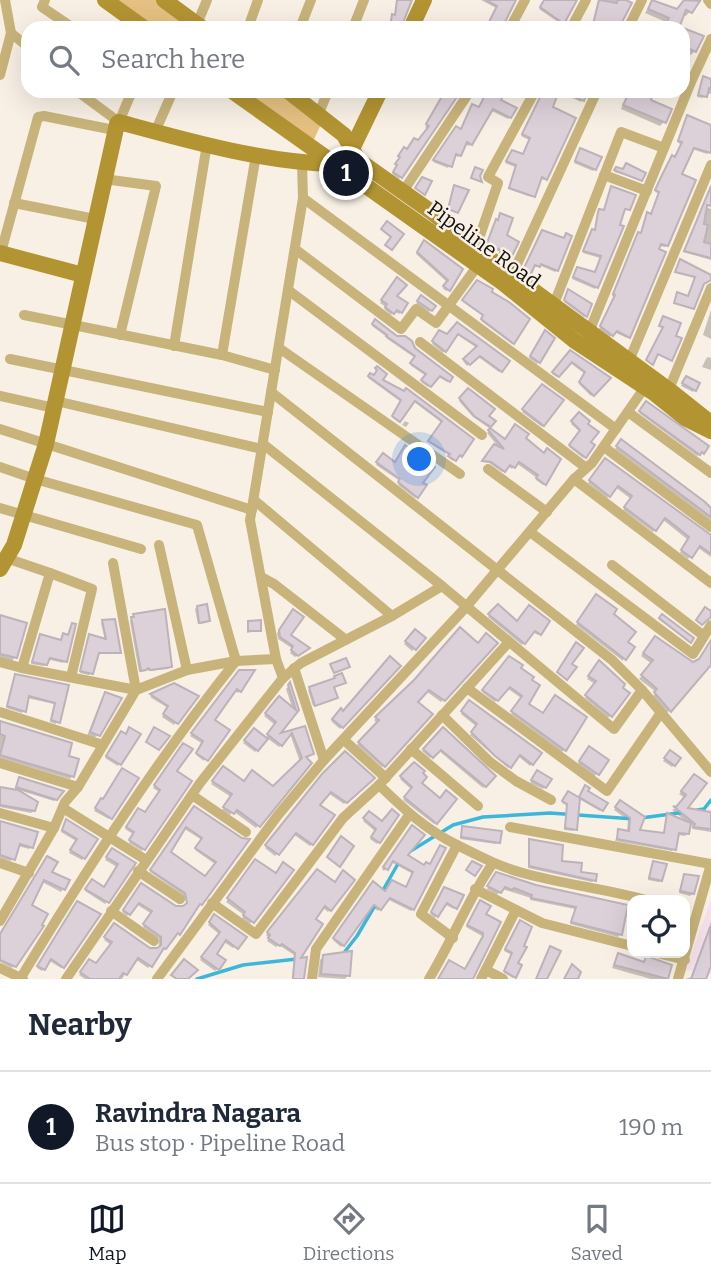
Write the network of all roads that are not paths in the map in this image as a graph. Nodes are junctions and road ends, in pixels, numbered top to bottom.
1 (5, 0) edge
2 (45, 0) edge
3 (106, 0) edge
4 (163, 0) edge
5 (206, 0) edge
6 (258, 0) edge
7 (311, 0) edge
8 (364, 0) edge
9 (425, 0) edge
10 (526, 0) edge
11 (586, 0) edge
12 (642, 0) edge
13 (63, 21) edge
14 (134, 21) edge
15 (192, 21) edge
16 (200, 21) edge
17 (250, 21) edge
18 (303, 21) edge
19 (356, 21) edge
20 (414, 21) edge
21 (514, 21) edge
22 (575, 21) edge
23 (632, 21) edge
24 (11, 33) junction
25 (711, 39) edge
26 (21, 41) edge
27 (0, 75) edge
28 (690, 88) edge
29 (85, 98) edge
30 (129, 98) edge
31 (170, 98) edge
32 (242, 98) edge
33 (298, 98) edge
34 (325, 98) edge
35 (377, 98) edge
36 (465, 98) edge
37 (531, 98) edge
38 (594, 98) edge
39 (686, 98) edge
40 (319, 113) junction
41 (117, 126) junction
42 (155, 132) junction
43 (207, 144) junction
44 (664, 148) junction
45 (351, 150) junction
46 (256, 155) junction
47 (302, 163) junction
48 (334, 164) junction
49 (711, 165) edge
50 (604, 175) junction
51 (104, 178) junction
52 (647, 191) junction
53 (402, 193) junction
54 (303, 198) junction
55 (14, 203) junction
56 (95, 219) junction
57 (295, 248) junction
58 (0, 254) edge
59 (479, 256) junction
60 (513, 273) junction
61 (83, 275) junction
62 (711, 288) edge
63 (288, 290) junction
64 (554, 304) junction
65 (448, 305) junction
66 (24, 314) dead end
67 (73, 324) junction
68 (589, 332) junction
69 (120, 335) junction
70 (420, 342) dead end
71 (174, 346) junction
72 (278, 348) junction
73 (222, 355) junction
74 (9, 359) dead end
75 (629, 361) junction
76 (275, 370) junction
77 (62, 371) junction
78 (645, 387) junction
79 (669, 390) junction
80 (271, 392) junction
81 (0, 397) edge
82 (55, 405) junction
83 (268, 412) junction
84 (628, 412) junction
85 (708, 425) edge
86 (0, 429) edge
87 (616, 429) junction
88 (482, 435) dead end
89 (46, 444) junction
90 (262, 446) junction
91 (604, 447) junction
92 (0, 467) edge
93 (584, 467) junction
94 (488, 469) dead end
95 (711, 473) edge
96 (460, 474) dead end
97 (35, 479) junction
98 (574, 479) junction
99 (253, 505) junction
100 (0, 508) edge
101 (547, 512) junction
102 (24, 516) junction
103 (711, 527) edge
104 (530, 533) junction
105 (159, 545) dead end
106 (141, 549) dead end
107 (2, 561) edge
108 (113, 563) dead end
109 (612, 565) dead end
110 (499, 569) junction
111 (50, 573) junction
112 (261, 577) junction
113 (711, 583) edge
114 (442, 586) junction
115 (466, 607) junction
116 (392, 616) junction
117 (711, 625) edge
118 (346, 640) junction
119 (705, 641) edge
120 (508, 643) junction
121 (276, 659) junction
122 (236, 661) junction
123 (0, 662) edge
124 (22, 668) junction
125 (294, 668) junction
126 (187, 670) junction
127 (71, 677) junction
128 (282, 678) junction
129 (467, 688) junction
130 (136, 690) junction
131 (642, 690) junction
132 (0, 712) edge
133 (660, 714) junction
134 (442, 715) junction
135 (344, 740) junction
136 (103, 745) junction
137 (411, 749) junction
138 (324, 760) junction
139 (0, 763) edge
140 (711, 772) edge
141 (382, 781) junction
142 (78, 786) junction
143 (192, 795) junction
144 (551, 800) dead end
145 (478, 806) dead end
146 (62, 808) junction
147 (0, 813) edge
148 (410, 815) junction
149 (510, 827) dead end
150 (54, 828) junction
151 (246, 832) dead end
152 (109, 836) junction
153 (457, 845) junction
154 (146, 860) junction
155 (0, 863) edge
156 (493, 863) junction
157 (711, 864) edge
158 (138, 871) junction
159 (29, 873) junction
160 (475, 889) junction
161 (627, 895) edge
162 (180, 899) dead end
163 (212, 903) junction
164 (516, 910) junction
165 (111, 911) junction
166 (690, 913) edge
167 (1, 917) edge
168 (453, 938) junction
169 (154, 941) dead end
170 (627, 945) edge
171 (677, 958) edge
172 (685, 960) joint
173 (0, 968) edge
174 (484, 974) edge
175 (21, 978) edge
176 (66, 979) edge
177 (156, 979) edge
178 (312, 979) edge
179 (429, 979) edge
180 (503, 979) edge
181 (678, 979) edge

1 - 24 street
2 - 13 street
3 - 14 main road
4 - 15 main road
5 - 16 street
6 - 17 street
7 - 18 street
8 - 19 street
9 - 20 main road
10 - 21 street
11 - 22 street
12 - 23 street
24 - 26 street
24 - 27 street
25 - 28 street
29 - 41 street
30 - 41 street
31 - 42 street
32 - 48 main road, Pipeline Road
33 - 40 main road, Pipeline Road
34 - 40 street
35 - 45 main road
36 - 53 street
37 - 59 street
38 - 60 street
39 - 44 street
40 - 45 main road, Pipeline Road
41 - 42 main road
41 - 51 main road
41 - 55 street
42 - 43 main road
43 - 46 main road
43 - 71 street
44 - 50 street
44 - 52 street
45 - 48 main road
45 - 53 main road, Pipeline Road
46 - 47 main road
46 - 73 street
47 - 48 main road
47 - 54 street
48 - 59 main road, Pipeline Road
49 - 75 street
50 - 52 street
50 - 64 street
51 - 56 main road
51 - 69 street
52 - 68 street
53 - 59 main road, Pipeline Road
54 - 57 street
54 - 65 street
55 - 56 street
55 - 58 street
56 - 61 main road
57 - 63 street
57 - 65 street
58 - 61 main road
59 - 60 main road, Pipeline Road
59 - 65 street
59 - 78 main road, Pipeline Road
60 - 64 main road, Pipeline Road
61 - 67 main road
62 - 79 street
63 - 72 street
63 - 88 street
64 - 68 main road, Pipeline Road
65 - 87 street
66 - 67 street
67 - 69 street
67 - 77 main road
68 - 75 main road, Pipeline Road
69 - 71 street
70 - 93 street
71 - 73 street
72 - 76 street
72 - 96 street
73 - 76 street
74 - 77 street
75 - 79 main road, Pipeline Road
76 - 80 street
77 - 82 main road
77 - 83 street
78 - 84 street
78 - 85 main road, Pipeline Road
79 - 85 main road, Pipeline Road
80 - 83 street
80 - 110 street
81 - 82 street
82 - 89 main road
82 - 90 street
83 - 90 street
84 - 87 street
84 - 95 street
86 - 89 street
87 - 91 street
89 - 97 main road
89 - 99 street
90 - 99 street
90 - 114 street
91 - 93 street
91 - 103 street
92 - 97 street
93 - 98 street
94 - 101 street
97 - 102 main road
97 - 122 street
98 - 101 street
98 - 113 street
99 - 112 street
99 - 116 street
100 - 102 street
101 - 104 street
102 - 106 street
102 - 107 main road
104 - 110 street
104 - 119 street
105 - 126 street
107 - 111 street
108 - 130 street
109 - 119 street
110 - 115 street
110 - 131 street
111 - 124 street
111 - 127 street
112 - 118 street
112 - 121 street
114 - 115 street
114 - 116 street
115 - 120 street
115 - 135 street
116 - 118 street
117 - 119 street
118 - 125 street
120 - 129 street
120 - 131 street
121 - 122 street
121 - 128 street
122 - 126 street
122 - 152 street
123 - 124 street
124 - 127 street
125 - 128 street
125 - 138 street
126 - 130 street
127 - 130 street
128 - 143 street
129 - 133 street
129 - 134 street
130 - 136 street
131 - 133 street
132 - 136 street
133 - 140 street
134 - 137 street
134 - 144 street
135 - 138 street
135 - 141 street
136 - 142 street
137 - 141 street
137 - 145 street
138 - 163 street
139 - 142 street
141 - 148 street
141 - 163 street
142 - 146 street
143 - 151 street
143 - 154 street
146 - 150 street
146 - 152 street
147 - 150 street
148 - 153 street
148 - 178 street
149 - 157 street
150 - 159 street
152 - 154 street
152 - 175 street
153 - 156 street
153 - 168 street
154 - 158 street
155 - 159 street
156 - 160 street
156 - 161 street
157 - 166 street
158 - 162 street
158 - 165 street
159 - 167 street
160 - 164 street
160 - 168 street
163 - 177 street
164 - 170 street
164 - 174 street
165 - 169 street
165 - 176 street
168 - 179 street
171 - 172 street
172 - 181 street
173 - 175 street
174 - 180 street

